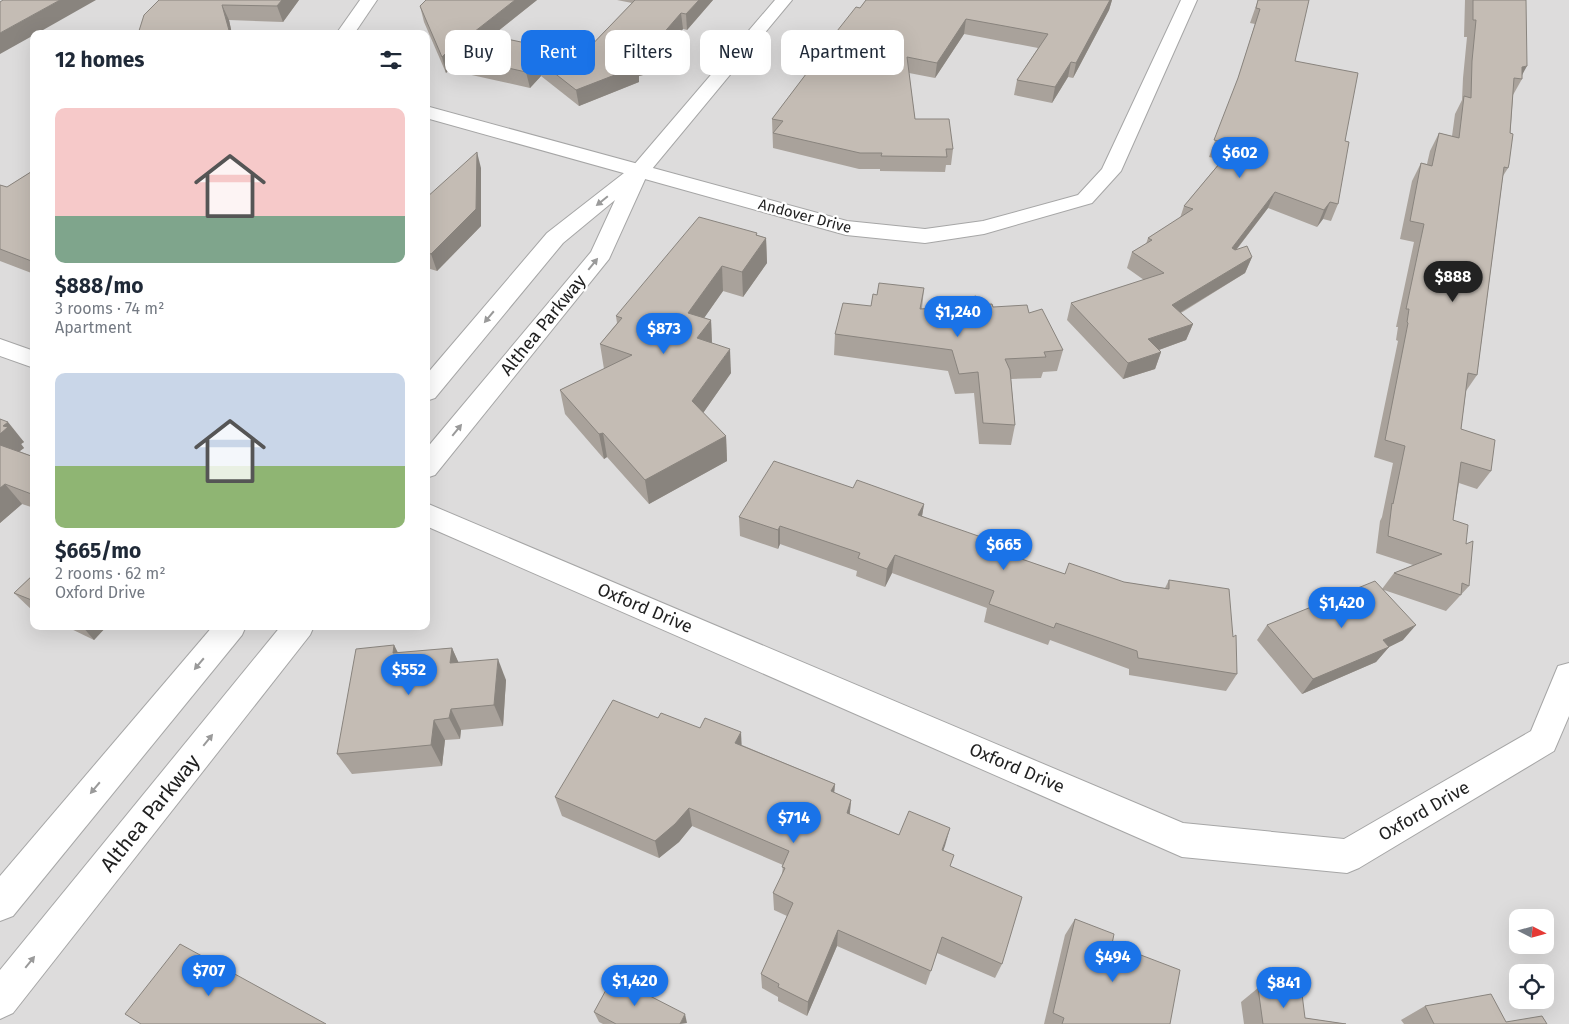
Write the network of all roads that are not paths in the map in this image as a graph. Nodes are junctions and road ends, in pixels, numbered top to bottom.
1 (369, 0) edge
2 (784, 0) edge
3 (1189, 0) edge
4 (348, 30) edge
5 (430, 113) edge
6 (640, 170) junction
7 (0, 347) edge
8 (30, 358) edge
9 (430, 387) edge
10 (430, 463) edge
11 (430, 516) edge
12 (228, 630) edge
13 (296, 630) edge
14 (1569, 676) edge
15 (0, 903) edge
16 (0, 1000) edge

1 - 4 street
2 - 6 street, Althea Parkway
3 - 6 street, Andover Drive
5 - 6 street, Andover Drive
6 -> 9 street, Althea Parkway
10 -> 6 street, Althea Parkway
7 - 8 street
11 - 14 street, Oxford Drive
12 -> 15 street
16 -> 13 street, Althea Parkway

